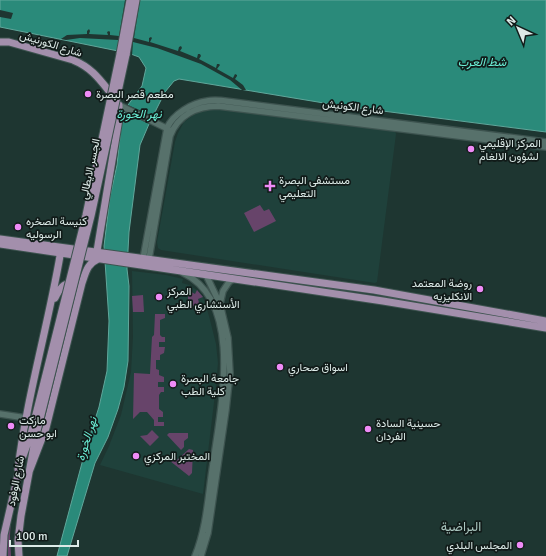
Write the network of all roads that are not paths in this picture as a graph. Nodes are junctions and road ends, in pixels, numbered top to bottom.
1 (130, 0) edge
2 (136, 0) edge
3 (0, 42) edge
4 (109, 91) dead end
5 (119, 106) joint
6 (173, 118) junction
7 (153, 121) junction
8 (169, 130) junction
9 (546, 142) edge
10 (546, 147) edge
11 (0, 238) edge
12 (0, 244) edge
13 (61, 250) junction
14 (99, 255) junction
15 (146, 259) junction
16 (131, 261) junction
17 (207, 267) junction
18 (181, 272) junction
19 (206, 275) junction
20 (233, 279) junction
21 (79, 296) junction
22 (408, 297) junction
23 (220, 304) junction
24 (51, 305) junction
25 (406, 306) junction
26 (546, 321) edge
27 (546, 328) edge
28 (0, 414) edge
29 (26, 418) junction
30 (33, 434) junction
31 (18, 469) junction
32 (29, 472) junction
33 (2, 546) edge
34 (4, 556) edge
35 (19, 556) edge
36 (195, 556) edge
37 (201, 556) edge

1 - 30 main road, الجسر الايطالي, bridge
2 - 30 main road, الجسر الايطالي, bridge
3 - 4 main road, شارع الكورنيش
5 - 7 street
5 - 14 main road
6 - 7 street
6 - 8 street, شارع الكونيش
6 - 9 street, شارع الكونيش
7 - 8 street
8 - 10 street, شارع الكونيش
8 - 15 street
11 - 13 main road
12 - 13 main road
13 - 14 main road
13 - 24 main road
14 - 16 main road
14 - 21 main road
15 - 16 main road
15 - 17 main road
16 - 18 main road
17 - 19 main road
17 - 22 main road
18 - 19 main road
18 - 36 street
19 - 20 main road
19 - 23 street
20 - 23 street
20 - 25 main road
21 - 24 main road
21 - 32 main road
22 - 25 main road
22 - 26 main road
23 - 37 street
24 - 29 main road
25 - 27 main road
28 - 29 street
29 - 31 main road
30 - 31 main road, شارع الوفود
30 - 32 main road, شارع الوفود
31 - 33 main road, شارع الوفود
32 - 35 main road, شارع الوفود
33 - 34 main road, شارع الوفود

